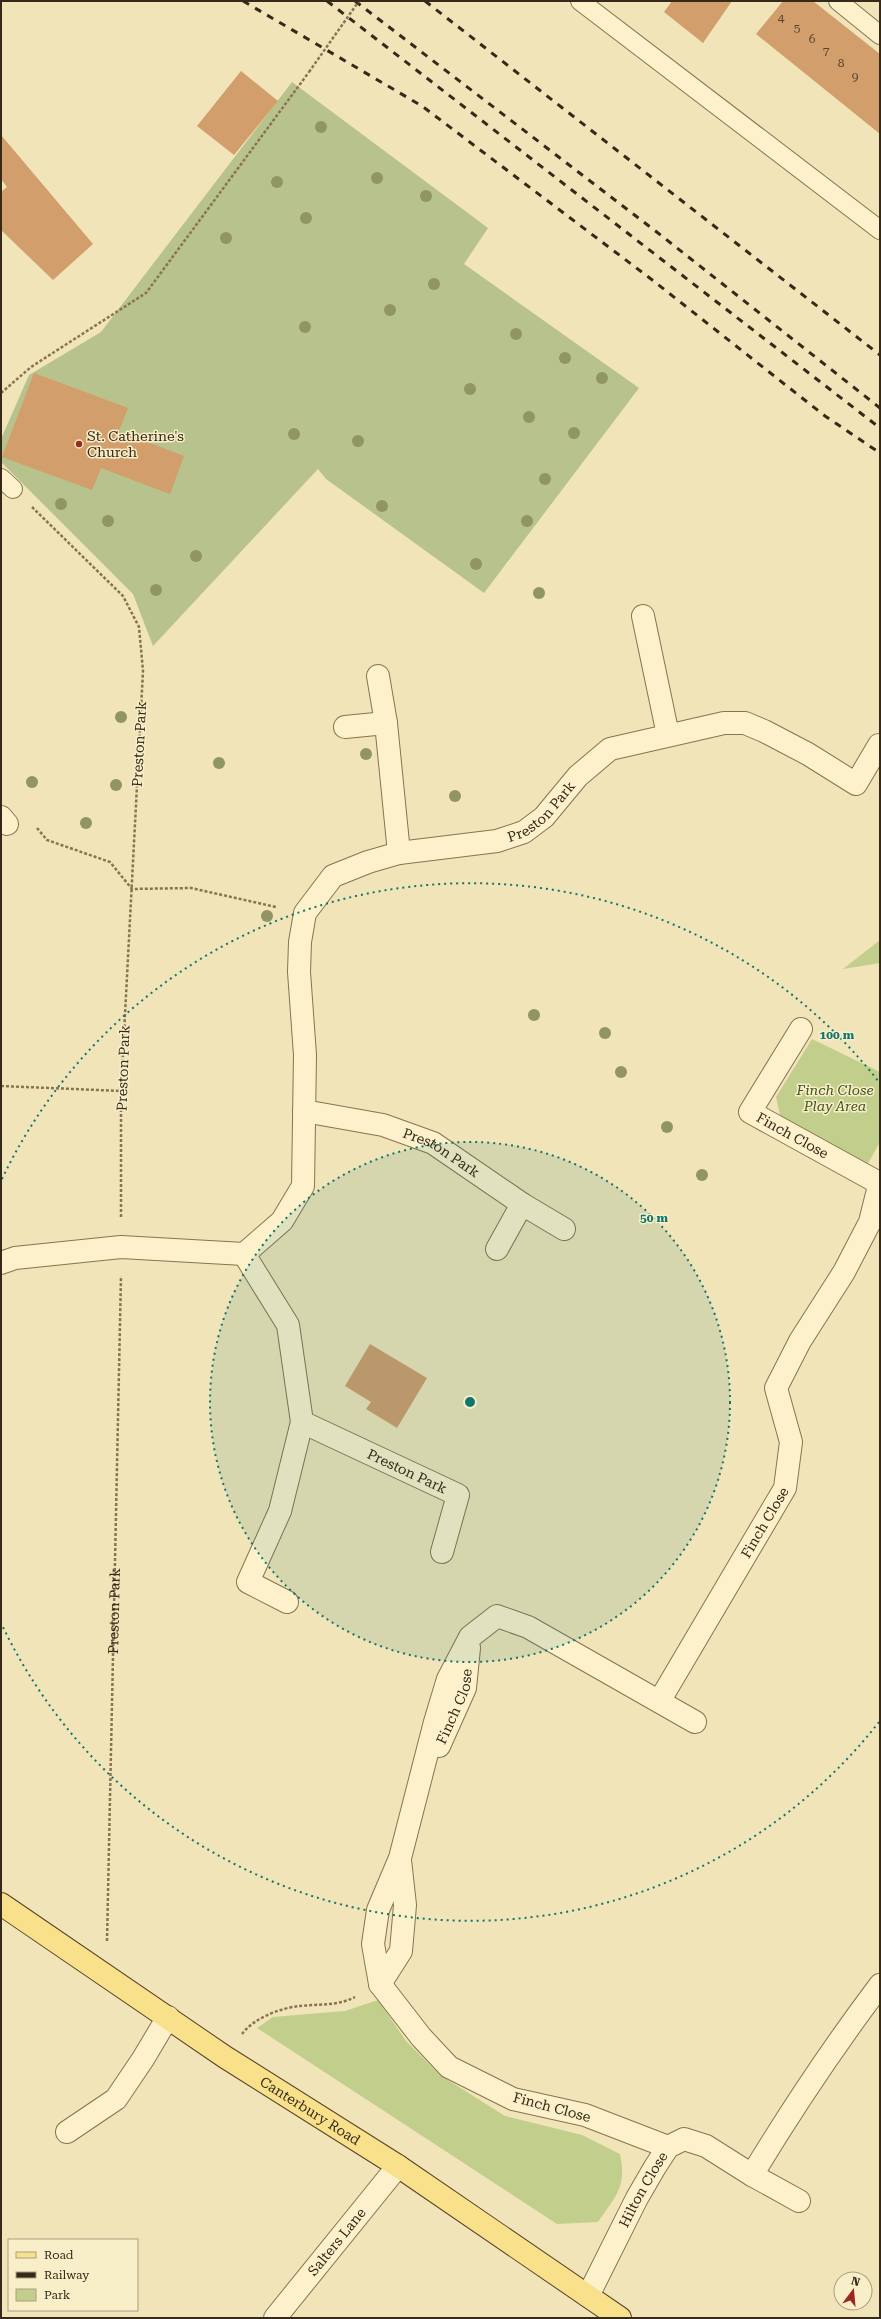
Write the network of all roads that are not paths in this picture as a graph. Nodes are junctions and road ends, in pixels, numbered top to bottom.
1 (580, 1) edge
2 (838, 1) edge
3 (880, 34) edge
4 (880, 230) edge
5 (643, 616) dead end
6 (378, 676) dead end
7 (386, 722) junction
8 (345, 727) dead end
9 (668, 735) junction
10 (879, 745) dead end
11 (399, 853) junction
12 (801, 1029) dead end
13 (304, 1111) junction
14 (880, 1182) edge
15 (522, 1204) junction
16 (564, 1229) dead end
17 (497, 1249) dead end
18 (244, 1254) junction
19 (1, 1263) edge
20 (302, 1422) junction
21 (442, 1552) dead end
22 (287, 1602) dead end
23 (660, 1700) junction
24 (695, 1722) dead end
25 (400, 1858) junction
26 (1, 1904) edge
27 (380, 1984) junction
28 (880, 1985) edge
29 (168, 2016) junction
30 (67, 2132) dead end
31 (668, 2147) junction
32 (398, 2166) junction
33 (752, 2175) junction
34 (799, 2201) dead end
35 (588, 2296) junction
36 (275, 2318) edge
37 (620, 2318) edge

1 - 4 lane
2 - 3 lane
5 - 9 street
6 - 7 street
7 - 8 street
7 - 11 street
9 - 10 street, Preston Park
9 - 11 street, Preston Park
11 - 13 street, Preston Park
12 - 14 street, Finch Close
13 - 15 street, Preston Park
13 - 18 street, Preston Park
14 - 23 street, Finch Close
15 - 16 street, Preston Park
15 - 17 street
18 - 19 street
18 - 20 street
20 - 21 street, Preston Park
20 - 22 street
23 - 24 street, Finch Close
23 - 25 street, Finch Close
25 - 27 street, Finch Close
25 - 27 street, Finch Close
26 - 29 main road, Canterbury Road
27 - 31 street, Finch Close
28 - 33 street
29 - 30 street
29 - 32 main road, Canterbury Road
31 - 33 street, Hilton Close
31 - 35 street, Hilton Close
32 - 35 main road, Canterbury Road
32 - 36 street, Salters Lane
33 - 34 street, Hilton Close
35 - 37 main road, Canterbury Road

